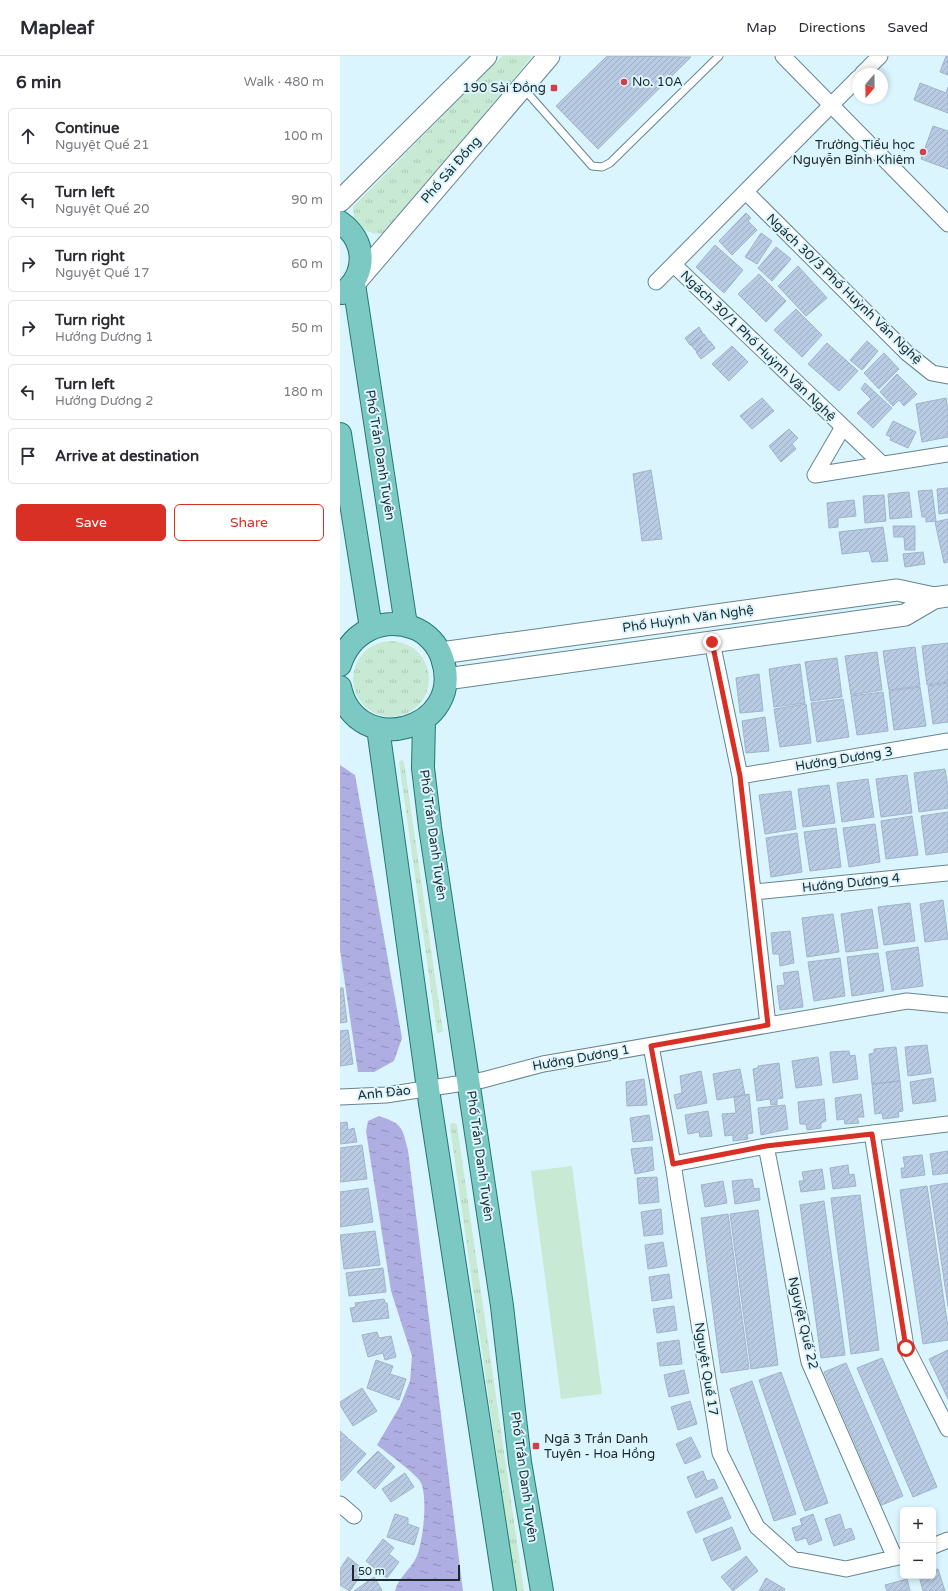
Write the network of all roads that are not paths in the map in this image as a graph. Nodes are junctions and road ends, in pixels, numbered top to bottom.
1 (486, 56) edge
2 (549, 56) edge
3 (719, 56) edge
4 (783, 56) edge
5 (880, 56) edge
6 (868, 68) edge
7 (852, 84) edge
8 (522, 88) junction
9 (831, 105) junction
10 (746, 192) junction
11 (340, 201) edge
12 (340, 222) edge
13 (948, 224) edge
14 (674, 265) junction
15 (656, 282) dead end
16 (347, 290) edge
17 (948, 376) edge
18 (843, 427) junction
19 (340, 434) edge
20 (948, 454) edge
21 (882, 464) junction
22 (941, 597) edge
23 (406, 625) junction
24 (371, 628) junction
25 (712, 642) junction
26 (440, 653) junction
27 (340, 665) edge
28 (446, 679) junction
29 (340, 691) edge
30 (424, 720) junction
31 (378, 728) junction
32 (948, 741) edge
33 (740, 776) junction
34 (948, 873) edge
35 (754, 892) junction
36 (948, 1005) edge
37 (768, 1025) junction
38 (651, 1046) junction
39 (469, 1081) junction
40 (428, 1088) junction
41 (340, 1097) edge
42 (948, 1124) edge
43 (872, 1134) junction
44 (766, 1146) junction
45 (673, 1164) junction
46 (948, 1429) edge
47 (340, 1504) edge
48 (354, 1516) dead end
49 (948, 1540) edge
50 (936, 1545) edge
51 (899, 1557) edge
52 (505, 1591) edge
53 (542, 1591) edge

1 - 11 street
2 - 8 street, Phố Sài Đồng
3 - 8 lane
4 - 9 street
5 - 6 street
7 - 9 street
8 - 16 street, Phố Sài Đồng
9 - 10 street
9 - 13 street
10 - 14 street
10 - 17 street, Ngách 30/3 Phố Huỳnh Văn Nghệ
12 - 16 main road
14 - 15 street
14 - 18 street, Ngách 30/1 Phố Huỳnh Văn Nghệ
16 - 23 main road, Phố Trần Danh Tuyên
18 - 21 street, Ngách 30/1 Phố Huỳnh Văn Nghệ
18 - 21 street, Ngách 30/1 Phố Huỳnh Văn Nghệ
19 - 24 main road
20 - 21 street, Ngách 30/1 Phố Huỳnh Văn Nghệ
22 - 25 street, Phố Huỳnh Văn Nghệ
22 - 26 street, Phố Huỳnh Văn Nghệ
23 - 24 main road
23 - 26 main road
24 - 27 main road
25 - 28 street, Phố Huỳnh Văn Nghệ
25 - 33 street
26 - 28 main road
28 - 30 main road
29 - 31 main road
30 - 31 main road
30 - 39 main road, Phố Trần Danh Tuyên
31 - 40 main road
32 - 33 street, Hướng Dương 3
33 - 35 street
34 - 35 street, Hướng Dương 4
35 - 37 street
36 - 37 street, Hướng Dương 1
37 - 38 street, Hướng Dương 1
38 - 39 street, Hướng Dương 1
38 - 45 street, Nguyệt Quế 17
39 - 40 street, Hướng Dương 1
39 - 53 main road, Phố Trần Danh Tuyên
40 - 41 street, Anh Đào
40 - 52 main road
42 - 43 street
43 - 44 street
43 - 46 street
44 - 45 street
44 - 51 street, Nguyệt Quế 22
45 - 51 street, Nguyệt Quế 17
47 - 48 street
49 - 50 street

